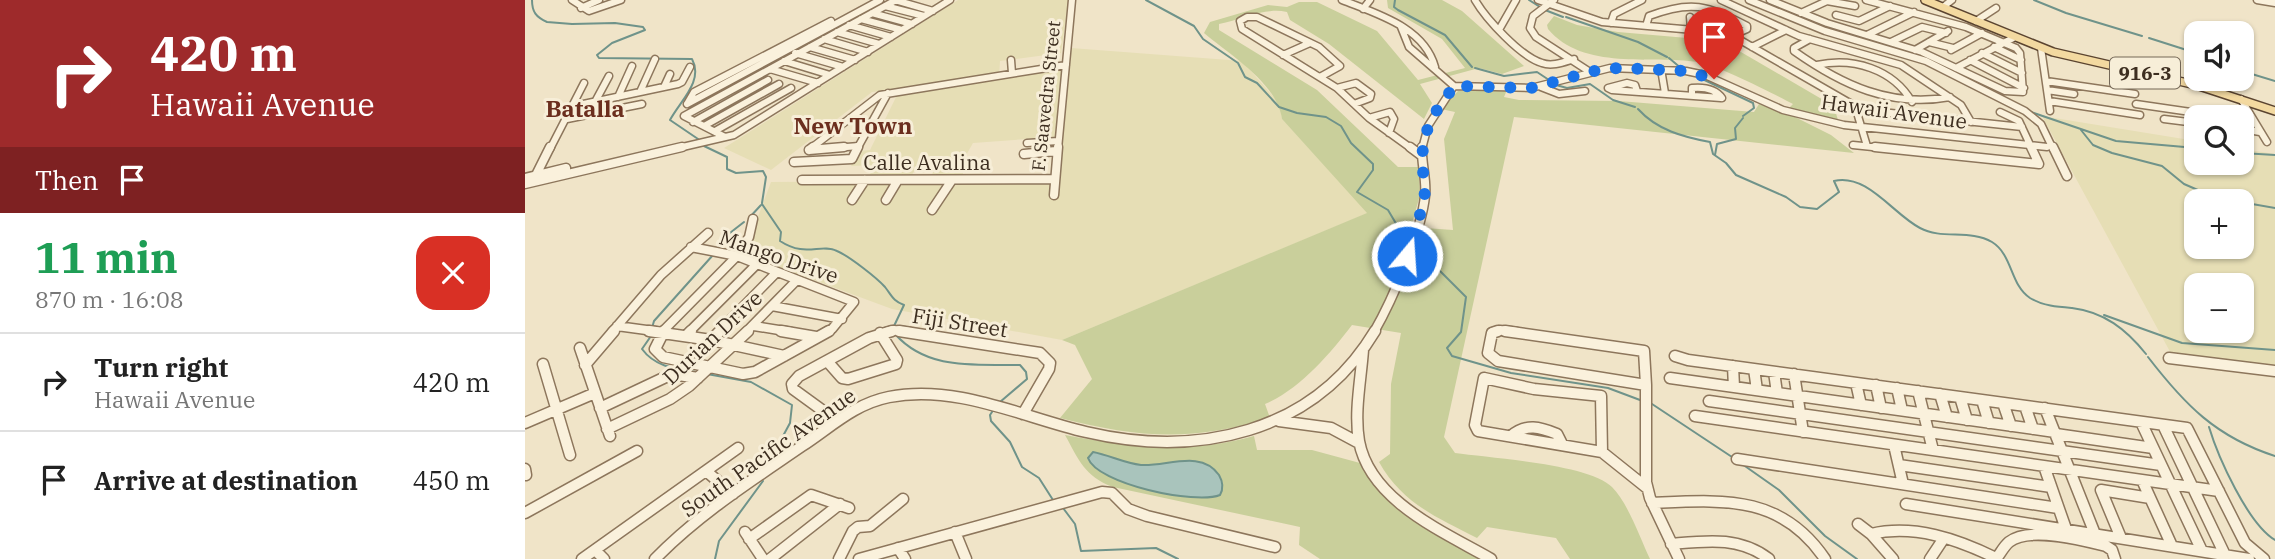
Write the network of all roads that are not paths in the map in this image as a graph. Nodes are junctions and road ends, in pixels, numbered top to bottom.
1 (572, 0) edge
2 (599, 0) edge
3 (621, 0) edge
4 (871, 0) edge
5 (895, 0) edge
6 (932, 0) edge
7 (950, 0) edge
8 (1072, 0) edge
9 (1342, 0) edge
10 (1370, 0) edge
11 (1475, 0) edge
12 (1538, 0) edge
13 (1641, 0) edge
14 (1721, 0) edge
15 (1749, 0) edge
16 (1770, 0) edge
17 (1797, 0) edge
18 (1866, 0) edge
19 (1925, 0) edge
20 (1952, 0) edge
21 (2257, 0) edge
22 (1513, 1) edge
23 (2267, 1) edge
24 (1551, 2) edge
25 (882, 3) edge
26 (2275, 4) edge
27 (942, 5) junction
28 (1784, 6) junction
29 (1855, 6) junction
30 (1890, 6) junction
31 (1943, 7) junction
32 (581, 8) junction
33 (1996, 8) dead end
34 (1363, 9) junction
35 (933, 10) junction
36 (1914, 12) junction
37 (872, 13) junction
38 (1507, 13) junction
39 (1801, 13) junction
40 (1836, 15) junction
41 (924, 16) junction
42 (1487, 16) junction
43 (1690, 17) dead end
44 (861, 19) junction
45 (1976, 21) junction
46 (1822, 22) junction
47 (912, 23) junction
48 (1611, 23) junction
49 (849, 25) junction
50 (1960, 25) junction
51 (1646, 26) junction
52 (1401, 27) junction
53 (1500, 28) junction
54 (1691, 28) junction
55 (902, 30) junction
56 (1786, 30) junction
57 (837, 32) junction
58 (1946, 33) junction
59 (1982, 33) junction
60 (1733, 35) junction
61 (1867, 35) junction
62 (891, 37) junction
63 (824, 39) junction
64 (2008, 39) junction
65 (1810, 40) junction
66 (1929, 42) junction
67 (1310, 43) junction
68 (1891, 43) junction
69 (879, 44) junction
70 (810, 47) junction
71 (1752, 47) junction
72 (1994, 47) junction
73 (2041, 48) junction
74 (787, 50) junction
75 (1915, 50) junction
76 (868, 52) junction
77 (1982, 53) junction
78 (797, 54) junction
79 (1283, 55) junction
80 (655, 59) dead end
81 (1574, 59) junction
82 (855, 60) junction
83 (1011, 60) dead end
84 (1970, 60) junction
85 (2021, 60) junction
86 (784, 61) junction
87 (1066, 65) junction
88 (1817, 65) junction
89 (632, 66) dead end
90 (689, 67) dead end
91 (843, 67) junction
92 (1435, 68) junction
93 (1956, 68) junction
94 (770, 69) junction
95 (1661, 69) junction
96 (1590, 72) junction
97 (1012, 73) junction
98 (670, 74) dead end
99 (2022, 74) junction
100 (830, 75) junction
101 (609, 76) dead end
102 (756, 76) junction
103 (1320, 77) junction
104 (768, 80) junction
105 (2046, 81) junction
106 (585, 83) dead end
107 (818, 83) junction
108 (779, 84) junction
109 (1454, 86) junction
110 (664, 87) junction
111 (1541, 87) junction
112 (791, 88) junction
113 (1337, 88) junction
114 (2024, 88) junction
115 (1584, 90) dead end
116 (2047, 90) junction
117 (641, 92) junction
118 (804, 92) junction
119 (1637, 92) dead end
120 (888, 93) junction
121 (1665, 93) junction
122 (2074, 94) dead end
123 (2135, 94) dead end
124 (1692, 95) dead end
125 (618, 97) junction
126 (1950, 97) junction
127 (2241, 99) junction
128 (2049, 101) junction
129 (595, 102) junction
130 (1912, 102) junction
131 (1354, 103) junction
132 (642, 104) dead end
133 (2244, 105) edge
134 (574, 106) junction
135 (1855, 106) junction
136 (2050, 111) dead end
137 (2184, 111) edge
138 (2275, 111) edge
139 (2000, 112) dead end
140 (1369, 118) junction
141 (2164, 119) dead end
142 (567, 120) junction
143 (693, 122) junction
144 (1971, 122) junction
145 (2184, 122) edge
146 (2254, 123) edge
147 (704, 127) junction
148 (2022, 127) junction
149 (1861, 128) junction
150 (715, 131) junction
151 (2254, 131) edge
152 (2260, 132) junction
153 (1389, 133) junction
154 (725, 137) junction
155 (1058, 141) junction
156 (2267, 142) dead end
157 (1027, 143) dead end
158 (1853, 145) dead end
159 (859, 146) junction
160 (1867, 146) junction
161 (2031, 146) junction
162 (2047, 147) dead end
163 (1056, 151) junction
164 (1024, 154) dead end
165 (1422, 156) junction
166 (794, 162) dead end
167 (566, 168) dead end
168 (536, 175) junction
169 (2067, 176) dead end
170 (525, 178) edge
171 (1053, 179) junction
172 (801, 180) dead end
173 (865, 180) junction
174 (898, 180) junction
175 (952, 180) junction
176 (525, 184) edge
177 (1054, 195) dead end
178 (852, 200) dead end
179 (886, 200) dead end
180 (932, 210) dead end
181 (753, 219) dead end
182 (708, 233) dead end
183 (691, 247) junction
184 (738, 257) junction
185 (757, 264) junction
186 (777, 272) junction
187 (797, 280) junction
188 (772, 306) junction
189 (842, 319) junction
190 (617, 326) junction
191 (754, 326) junction
192 (662, 332) junction
193 (880, 333) junction
194 (686, 336) junction
195 (817, 337) junction
196 (711, 340) junction
197 (733, 345) junction
198 (580, 348) dead end
199 (1363, 350) junction
200 (784, 356) junction
201 (1675, 356) dead end
202 (2169, 358) dead end
203 (827, 361) junction
204 (543, 364) dead end
205 (585, 365) junction
206 (1733, 366) junction
207 (710, 367) junction
208 (1754, 369) junction
209 (2275, 370) edge
210 (1774, 372) junction
211 (1794, 374) junction
212 (698, 378) junction
213 (1670, 378) dead end
214 (1856, 383) junction
215 (1646, 384) junction
216 (1876, 385) junction
217 (1734, 387) junction
218 (1897, 388) junction
219 (1756, 390) junction
220 (594, 391) junction
221 (1918, 391) junction
222 (1777, 393) junction
223 (1940, 394) junction
224 (1797, 396) junction
225 (1960, 397) junction
226 (1982, 400) junction
227 (1709, 401) dead end
228 (2003, 403) junction
229 (1861, 405) junction
230 (2025, 405) junction
231 (556, 407) junction
232 (600, 408) junction
233 (1881, 408) junction
234 (2045, 408) junction
235 (1902, 410) junction
236 (1800, 413) junction
237 (1023, 414) junction
238 (1924, 414) junction
239 (1695, 416) dead end
240 (1947, 417) junction
241 (1967, 419) junction
242 (525, 421) edge
243 (837, 421) junction
244 (1276, 421) junction
245 (2141, 422) junction
246 (1989, 423) junction
247 (2163, 425) junction
248 (2011, 426) junction
249 (2033, 429) junction
250 (1803, 432) junction
251 (1929, 432) junction
252 (2056, 433) junction
253 (1359, 443) junction
254 (1894, 445) junction
255 (738, 448) dead end
256 (2153, 448) junction
257 (1933, 450) junction
258 (637, 451) dead end
259 (2063, 451) junction
260 (1602, 452) junction
261 (570, 455) dead end
262 (1737, 459) dead end
263 (1899, 465) junction
264 (2161, 465) junction
265 (2044, 466) junction
266 (2070, 470) junction
267 (706, 471) junction
268 (2143, 480) junction
269 (1903, 484) junction
270 (2169, 484) junction
271 (2051, 487) junction
272 (2192, 487) junction
273 (1647, 488) junction
274 (2219, 491) junction
275 (733, 494) junction
276 (2150, 498) junction
277 (903, 499) dead end
278 (1652, 503) junction
279 (1906, 504) dead end
280 (2059, 508) junction
281 (525, 513) edge
282 (1858, 524) dead end
283 (2066, 529) junction
284 (955, 532) junction
285 (1871, 534) junction
286 (2095, 534) junction
287 (1944, 538) junction
288 (2121, 538) junction
289 (1671, 544) junction
290 (2172, 546) junction
291 (1275, 547) dead end
292 (898, 548) junction
293 (595, 550) junction
294 (2202, 551) junction
295 (2225, 555) junction
296 (582, 559) edge
297 (604, 559) edge
298 (655, 559) edge
299 (762, 559) edge
300 (769, 559) edge
301 (839, 559) edge
302 (859, 559) edge
303 (905, 559) edge
304 (966, 559) edge
305 (1491, 559) edge
306 (1679, 559) edge
307 (1769, 559) edge
308 (1825, 559) edge
309 (1893, 559) edge
310 (1930, 559) edge
311 (1996, 559) edge
312 (2115, 559) edge
313 (2249, 559) edge
314 (2265, 559) edge

1 - 32 street
2 - 32 street
3 - 32 street
4 - 74 street
5 - 25 street
5 - 35 street
6 - 27 street
7 - 27 street
8 - 87 street, F. Saavedra Street
9 - 34 street
10 - 34 street
11 - 42 street
12 - 24 street
13 - 48 street
14 - 56 street
15 - 169 street
16 - 28 street
17 - 28 street
18 - 29 street
18 - 30 street
19 - 31 main road, 916-3
20 - 31 street
21 - 23 street
22 - 38 street
23 - 26 street
24 - 48 street
24 - 81 street
25 - 37 street
25 - 41 street
25 - 74 street
27 - 35 street
28 - 39 street
29 - 39 street
29 - 40 street
30 - 36 street
30 - 40 street
31 - 45 main road, 916-3
33 - 45 street
34 - 52 street
35 - 41 street
36 - 50 street
36 - 61 street
37 - 44 street
37 - 47 street
38 - 42 street
38 - 53 street
39 - 46 street
40 - 46 street
41 - 47 street
42 - 53 street
43 - 54 street
44 - 49 street
44 - 55 street
45 - 64 main road, 916-3
46 - 61 street
47 - 55 street
48 - 51 street
49 - 57 street
49 - 62 street
50 - 58 street
50 - 59 street
51 - 54 street
51 - 60 street
52 - 92 street
52 - 92 street
53 - 81 street
54 - 60 street
55 - 62 street
56 - 65 street
56 - 71 street
57 - 63 street
57 - 69 street
58 - 66 street
58 - 68 street
59 - 64 street
59 - 66 street
60 - 71 street
61 - 68 street
62 - 69 street
63 - 70 street
63 - 76 street
64 - 72 street
64 - 73 main road, 916-3
64 - 85 street
65 - 88 street
65 - 126 street
66 - 75 street
67 - 79 street
67 - 79 street
67 - 103 street
68 - 75 street
69 - 76 street
70 - 78 street
70 - 82 street
71 - 135 street
72 - 77 street
72 - 85 street
73 - 105 street
73 - 127 main road, 916-3
74 - 78 street
75 - 93 street
76 - 82 street
77 - 84 street
77 - 99 street
78 - 86 street
78 - 91 street
79 - 103 street
80 - 117 street
81 - 96 street
82 - 91 street
83 - 97 street
84 - 93 street
84 - 114 street
85 - 99 street
86 - 94 street
86 - 100 street
87 - 97 street
87 - 155 street, F. Saavedra Street
88 - 130 street
88 - 130 street
89 - 125 street
90 - 110 street
91 - 100 street
92 - 109 street
93 - 114 street
94 - 102 street
94 - 107 street
95 - 96 street, Hawaii Avenue
95 - 121 street
95 - 149 street, Hawaii Avenue
96 - 111 street, Hawaii Avenue
97 - 120 street
98 - 110 street
99 - 114 street
100 - 107 street
101 - 129 street
102 - 104 street
102 - 143 street
103 - 113 street
104 - 108 street
104 - 143 street
105 - 116 street
105 - 123 street
106 - 134 street
107 - 118 street
108 - 112 street
108 - 147 street
109 - 111 street, Hawaii Avenue
109 - 165 street, South Pacific Avenue
110 - 117 street
111 - 115 street
112 - 118 street
112 - 150 street
113 - 131 street
113 - 131 street
116 - 122 street
116 - 128 street
117 - 125 street
118 - 154 street
119 - 121 street
120 - 159 street
120 - 159 street
121 - 124 street
125 - 129 street
126 - 130 street
126 - 144 street
127 - 133 street
127 - 138 main road, 916-3
128 - 136 street
128 - 137 street
129 - 134 street
131 - 140 street
132 - 142 street
134 - 142 street
135 - 144 street
135 - 149 street
139 - 148 street
140 - 153 street
140 - 153 street
141 - 145 street
142 - 168 street
143 - 147 street
144 - 148 street
146 - 152 street
147 - 150 street
148 - 161 street
149 - 160 street
149 - 161 street, Hawaii Avenue
150 - 154 street
151 - 152 street
152 - 156 street
153 - 165 street
154 - 176 street
155 - 157 street
155 - 163 street, F. Saavedra Street
158 - 160 street
159 - 166 street
160 - 161 street
161 - 162 street, Hawaii Avenue
163 - 164 street
163 - 171 street, F. Saavedra Street
165 - 199 street, South Pacific Avenue
167 - 168 street
168 - 170 street
171 - 175 street, Calle Avalina
171 - 177 street, F. Saavedra Street
172 - 173 street, Calle Avalina
173 - 174 street, Calle Avalina
173 - 178 street
174 - 175 street, Calle Avalina
174 - 179 street
175 - 180 street
181 - 184 street
182 - 183 street
183 - 184 street, Mango Drive
183 - 190 street
184 - 185 street, Mango Drive
184 - 192 street
185 - 186 street, Mango Drive
185 - 194 street
186 - 187 street, Mango Drive
186 - 196 street
187 - 188 street, Durian Drive
187 - 189 street, Mango Drive
188 - 189 street
188 - 191 street, Durian Drive
189 - 195 street
190 - 192 street
190 - 205 street
191 - 195 street
191 - 197 street, Durian Drive
192 - 194 street
192 - 207 street
193 - 203 street, Fiji Street
193 - 203 street
193 - 237 street, Fiji Street
194 - 196 street
195 - 200 street
196 - 197 street
197 - 200 street
197 - 207 street, Durian Drive
198 - 205 street
199 - 244 street, South Pacific Avenue
199 - 253 street
200 - 207 street
201 - 206 street
202 - 209 street
203 - 243 street, Fiji Street
204 - 231 street
205 - 220 street
206 - 208 street
206 - 217 street
207 - 212 street, Durian Drive
208 - 210 street
208 - 219 street
210 - 211 street
210 - 222 street
211 - 214 street
211 - 224 street
212 - 232 street
212 - 232 street, Durian Drive
213 - 217 street
214 - 216 street
214 - 229 street
215 - 215 street
215 - 273 street
216 - 218 street
216 - 233 street
217 - 219 street
218 - 221 street
218 - 235 street
219 - 222 street
220 - 231 street
220 - 232 street
221 - 223 street
221 - 238 street
222 - 224 street
223 - 225 street
223 - 240 street
224 - 229 street
224 - 236 street
225 - 226 street
225 - 241 street
226 - 228 street
226 - 246 street
227 - 236 street
228 - 230 street
228 - 248 street
229 - 233 street
230 - 234 street
230 - 249 street
231 - 242 street
231 - 261 street
233 - 235 street
234 - 245 street
234 - 252 street
235 - 238 street
236 - 250 street
236 - 251 street
237 - 243 street, South Pacific Avenue
237 - 244 street, South Pacific Avenue
238 - 240 street
238 - 251 street
239 - 250 street
240 - 241 street
241 - 246 street
243 - 275 street, South Pacific Avenue
244 - 253 street
245 - 247 street
245 - 256 street
246 - 248 street
247 - 272 street
247 - 274 street
248 - 249 street
249 - 252 street
250 - 254 street
251 - 257 street
251 - 259 street
252 - 256 street
252 - 259 street
253 - 305 street
254 - 257 street
254 - 263 street
255 - 267 street
256 - 264 street
257 - 265 street
258 - 281 street
259 - 264 street
259 - 266 street
260 - 260 street
260 - 273 street
262 - 269 street
263 - 269 street
263 - 271 street
264 - 270 street
265 - 266 street
265 - 271 street
266 - 268 street
266 - 286 street
267 - 275 street
267 - 293 street
268 - 270 street
268 - 276 street
269 - 280 street
270 - 272 street
270 - 294 street
271 - 280 street
272 - 274 street
272 - 295 street
273 - 278 street
274 - 314 street
275 - 298 street, South Pacific Avenue
276 - 288 street
276 - 290 street
277 - 301 street
278 - 289 street
278 - 308 street
279 - 283 street
280 - 283 street
282 - 285 street
283 - 286 street
284 - 291 street
284 - 292 street
284 - 304 street
285 - 287 street
285 - 309 street
286 - 288 street
287 - 310 street
287 - 311 street
288 - 290 street
289 - 306 street
289 - 307 street
290 - 294 street
292 - 302 street
292 - 303 street
293 - 296 street
293 - 297 street
294 - 295 street
295 - 313 street
299 - 300 street
311 - 312 street

